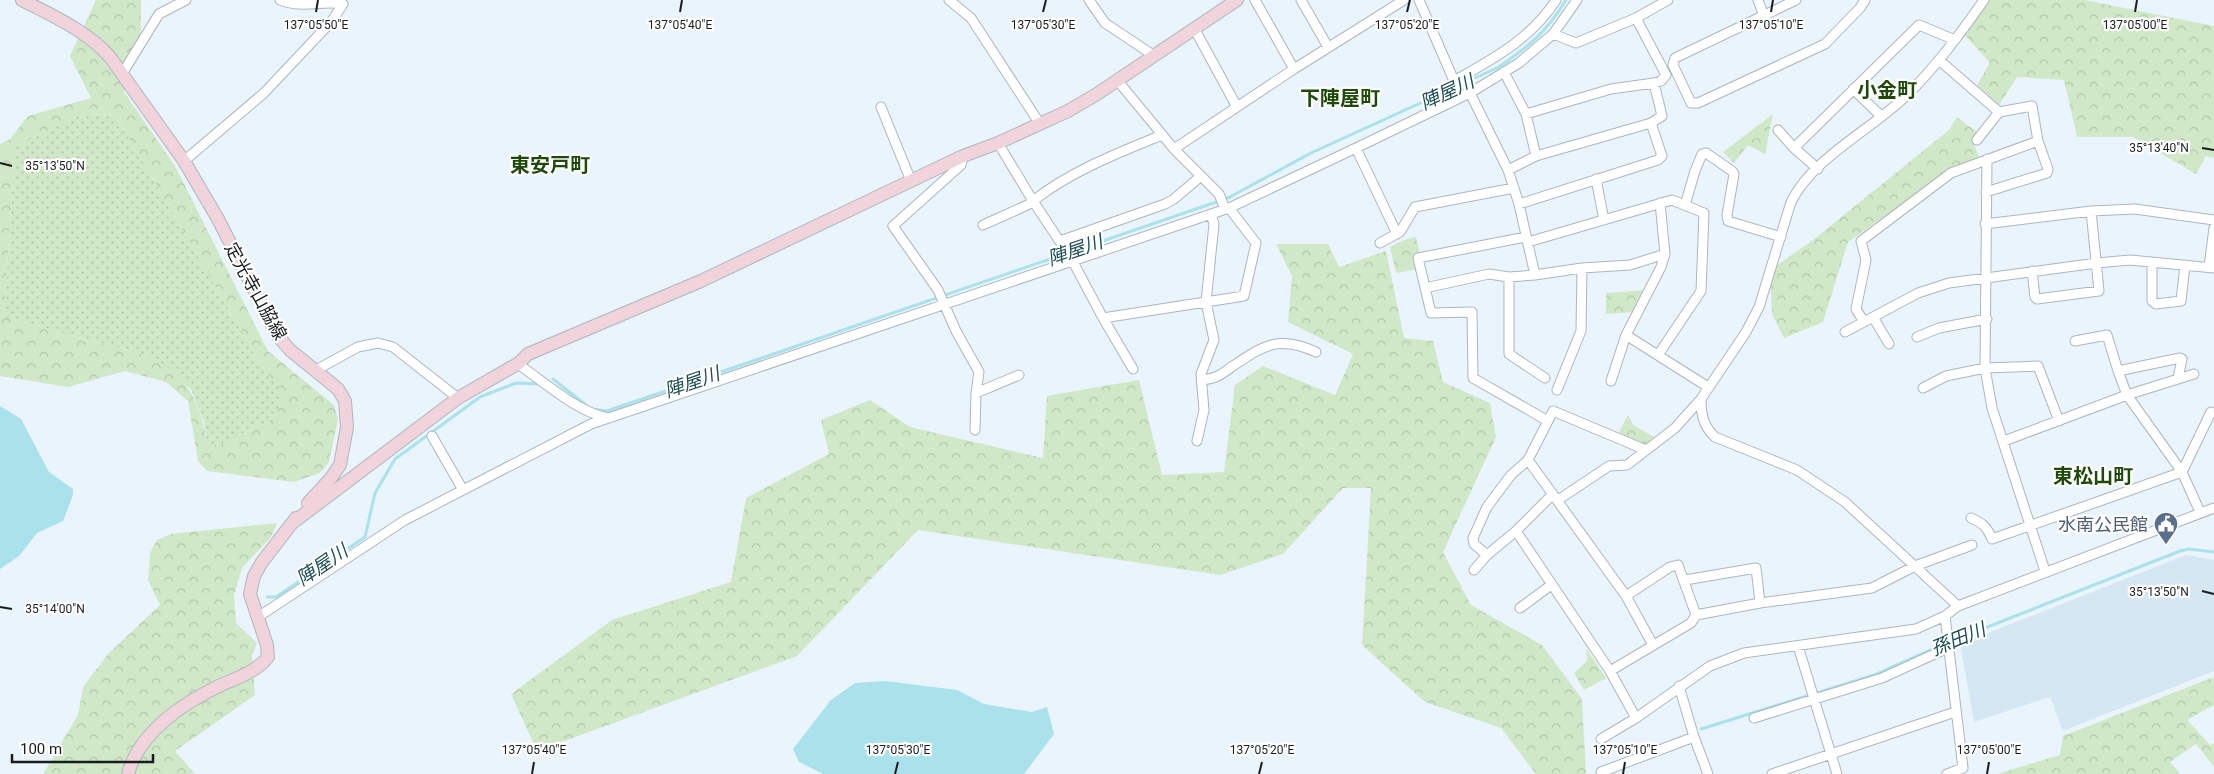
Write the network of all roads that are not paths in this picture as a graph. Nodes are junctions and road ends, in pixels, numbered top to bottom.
1 (22, 0) edge
2 (186, 0) edge
3 (280, 0) edge
4 (949, 0) edge
5 (1236, 0) edge
6 (1255, 0) edge
7 (1301, 0) edge
8 (1404, 0) edge
9 (1419, 0) edge
10 (1556, 0) edge
11 (1578, 0) edge
12 (1668, 0) edge
13 (1758, 0) edge
14 (1796, 0) edge
15 (1865, 0) edge
16 (1984, 0) edge
17 (1092, 1) edge
18 (1764, 16) junction
19 (1636, 18) junction
20 (1194, 28) junction
21 (1554, 34) junction
22 (1954, 40) junction
23 (1328, 47) junction
24 (1153, 55) junction
25 (1939, 60) junction
26 (1294, 69) junction
27 (1504, 72) junction
28 (122, 74) junction
29 (1117, 80) junction
30 (1454, 82) junction
31 (1654, 83) junction
32 (1854, 90) junction
33 (1470, 93) junction
34 (1460, 95) junction
35 (880, 107) dead end
36 (1237, 107) junction
37 (2000, 112) junction
38 (1526, 114) junction
39 (1881, 116) junction
40 (1651, 123) junction
41 (1040, 124) junction
42 (1778, 130) dead end
43 (1162, 135) junction
44 (1977, 140) dead end
45 (2038, 141) junction
46 (998, 143) junction
47 (1356, 148) junction
48 (1794, 148) junction
49 (1174, 149) junction
50 (963, 156) junction
51 (1536, 156) junction
52 (1987, 159) junction
53 (184, 161) junction
54 (1818, 168) junction
55 (1508, 170) junction
56 (1201, 176) junction
57 (1596, 179) junction
58 (912, 181) junction
59 (1514, 188) junction
60 (1986, 192) junction
61 (1034, 202) junction
62 (1519, 204) junction
63 (1660, 204) junction
64 (1685, 205) junction
65 (1226, 208) junction
66 (2091, 212) junction
67 (1211, 214) junction
68 (1604, 220) junction
69 (2214, 220) edge
70 (1985, 224) junction
71 (983, 225) dead end
72 (2214, 228) edge
73 (1396, 234) junction
74 (1781, 237) junction
75 (1527, 240) junction
76 (1380, 243) dead end
77 (1067, 251) junction
78 (1665, 254) junction
79 (2097, 263) junction
80 (2152, 263) junction
81 (2185, 266) junction
82 (2212, 267) edge
83 (1582, 268) junction
84 (2032, 271) junction
85 (1535, 275) junction
86 (1987, 277) junction
87 (1509, 278) junction
88 (1425, 288) junction
89 (941, 299) junction
90 (1206, 302) junction
91 (1873, 317) junction
92 (1103, 318) junction
93 (1987, 319) junction
94 (1864, 322) junction
95 (1845, 332) dead end
96 (1626, 335) junction
97 (1917, 337) dead end
98 (2075, 341) dead end
99 (1889, 344) dead end
100 (1316, 352) dead end
101 (1658, 355) junction
102 (518, 364) junction
103 (1985, 368) junction
104 (1133, 369) dead end
105 (316, 370) junction
106 (2118, 371) junction
107 (2194, 374) dead end
108 (1019, 375) dead end
109 (1545, 378) dead end
110 (2178, 378) junction
111 (1202, 380) junction
112 (1610, 381) dead end
113 (1708, 387) junction
114 (1923, 388) dead end
115 (1557, 390) dead end
116 (976, 393) junction
117 (2127, 395) junction
118 (458, 398) junction
119 (1701, 399) junction
120 (2211, 412) dead end
121 (609, 418) junction
122 (2059, 420) junction
123 (1548, 421) junction
124 (975, 430) dead end
125 (432, 436) dead end
126 (1197, 441) dead end
127 (2004, 442) junction
128 (1646, 450) junction
129 (1528, 460) junction
130 (2182, 472) junction
131 (463, 490) junction
132 (1555, 497) junction
133 (2214, 508) edge
134 (2200, 512) junction
135 (1971, 518) dead end
136 (291, 524) junction
137 (2030, 526) junction
138 (1516, 531) junction
139 (1972, 545) dead end
140 (1487, 555) junction
141 (1915, 566) junction
142 (1474, 570) dead end
143 (2045, 571) junction
144 (1685, 580) junction
145 (1551, 585) junction
146 (1626, 596) junction
147 (1760, 603) junction
148 (1958, 606) junction
149 (1520, 608) dead end
150 (1696, 615) junction
151 (1945, 616) junction
152 (258, 617) junction
153 (1949, 643) junction
154 (1653, 645) junction
155 (1798, 646) junction
156 (1610, 671) junction
157 (1679, 686) junction
158 (1814, 695) junction
159 (1955, 712) junction
160 (1636, 718) junction
161 (1754, 718) dead end
162 (1694, 737) junction
163 (1601, 739) dead end
164 (1830, 754) junction
165 (1601, 772) dead end
166 (128, 774) edge
167 (1708, 774) edge
168 (1772, 774) edge
169 (1837, 774) edge
170 (1946, 774) edge

1 - 28 street, 定光寺山脇線
2 - 28 street
3 - 53 street
4 - 41 street
5 - 20 street
6 - 26 street
7 - 23 street
8 - 23 street
9 - 30 street
10 - 30 street
11 - 21 street
12 - 19 street
13 - 18 street
14 - 18 street
15 - 18 street
16 - 22 street
17 - 24 street
19 - 21 street
19 - 31 street
20 - 24 street
20 - 36 street
21 - 27 street
22 - 25 street
22 - 32 street
23 - 26 street
24 - 29 street
25 - 37 street
25 - 39 street
26 - 36 street
27 - 33 street
27 - 38 street
28 - 53 street, 定光寺山脇線
29 - 41 street
29 - 43 street
30 - 34 street
31 - 38 street
31 - 40 street
32 - 39 street
32 - 48 street
33 - 34 street
33 - 55 street
34 - 47 street
35 - 58 street
36 - 49 street
37 - 44 street
37 - 45 street
38 - 51 street
39 - 54 street
40 - 51 street
40 - 57 street
41 - 46 street
42 - 48 street
43 - 49 street
43 - 61 street
45 - 52 street
45 - 60 street
46 - 50 street
46 - 61 street
47 - 65 street
47 - 73 street
48 - 54 street
49 - 56 street
50 - 58 street
50 - 89 street
51 - 55 street
52 - 60 street
52 - 94 street
53 - 105 street, 定光寺山脇線
54 - 74 street
55 - 59 street
56 - 65 street
56 - 77 street
57 - 62 street
57 - 68 street
58 - 102 street
59 - 62 street
59 - 73 street
60 - 70 street
61 - 71 street
61 - 77 street
62 - 75 street
63 - 64 street
63 - 68 street
63 - 78 street
64 - 74 street
64 - 101 street
65 - 67 street
65 - 90 street
66 - 69 street
66 - 70 street
66 - 79 street
67 - 77 street
67 - 90 street
68 - 75 street
70 - 86 street
72 - 82 street
73 - 76 street
74 - 113 street
75 - 85 street
75 - 88 street
77 - 89 street
77 - 92 street
78 - 83 street
78 - 96 street
79 - 80 street
79 - 84 street
79 - 84 street
80 - 81 street
80 - 81 street
81 - 82 street
83 - 85 street
83 - 115 street
84 - 86 street
85 - 87 street
86 - 91 street
86 - 93 street
87 - 88 street
87 - 109 street
88 - 123 street
89 - 116 street
89 - 121 street
90 - 92 street
90 - 111 street
91 - 94 street
91 - 99 street
92 - 104 street
93 - 97 street
93 - 103 street
94 - 95 street
96 - 101 street
96 - 112 street
98 - 106 street
100 - 111 street
101 - 113 street
102 - 118 street
102 - 121 street
103 - 114 street
103 - 122 street
103 - 127 street
105 - 118 street
105 - 136 street, 定光寺山脇線
106 - 110 street
106 - 117 street
107 - 110 street
108 - 116 street
110 - 117 street
111 - 126 street
113 - 119 street
116 - 124 street
117 - 122 street
117 - 130 street
118 - 136 street
119 - 128 street
119 - 141 street
120 - 130 street
121 - 131 street
122 - 127 street
123 - 128 street
123 - 129 street
125 - 131 street
127 - 137 street
128 - 132 street
129 - 132 street
129 - 140 street
130 - 134 street
130 - 137 street
131 - 152 street
132 - 138 street
132 - 146 street
133 - 134 street
134 - 143 street
135 - 137 street
136 - 152 street, 定光寺山脇線
137 - 143 street
138 - 140 street
138 - 145 street
139 - 141 street
140 - 142 street
141 - 147 street
141 - 148 street
143 - 148 street
144 - 146 street
144 - 147 street
144 - 150 street
145 - 149 street
145 - 156 street
146 - 154 street
147 - 150 street
148 - 151 street
150 - 154 street
151 - 153 street
151 - 155 street
152 - 166 street, 定光寺山脇線
153 - 158 street
153 - 159 street
154 - 156 street
155 - 157 street
155 - 158 street
156 - 160 street
157 - 160 street
157 - 162 street
158 - 161 street
158 - 164 street
159 - 164 street
159 - 170 street
160 - 163 street
162 - 165 street
162 - 167 street
164 - 168 street
164 - 169 street

